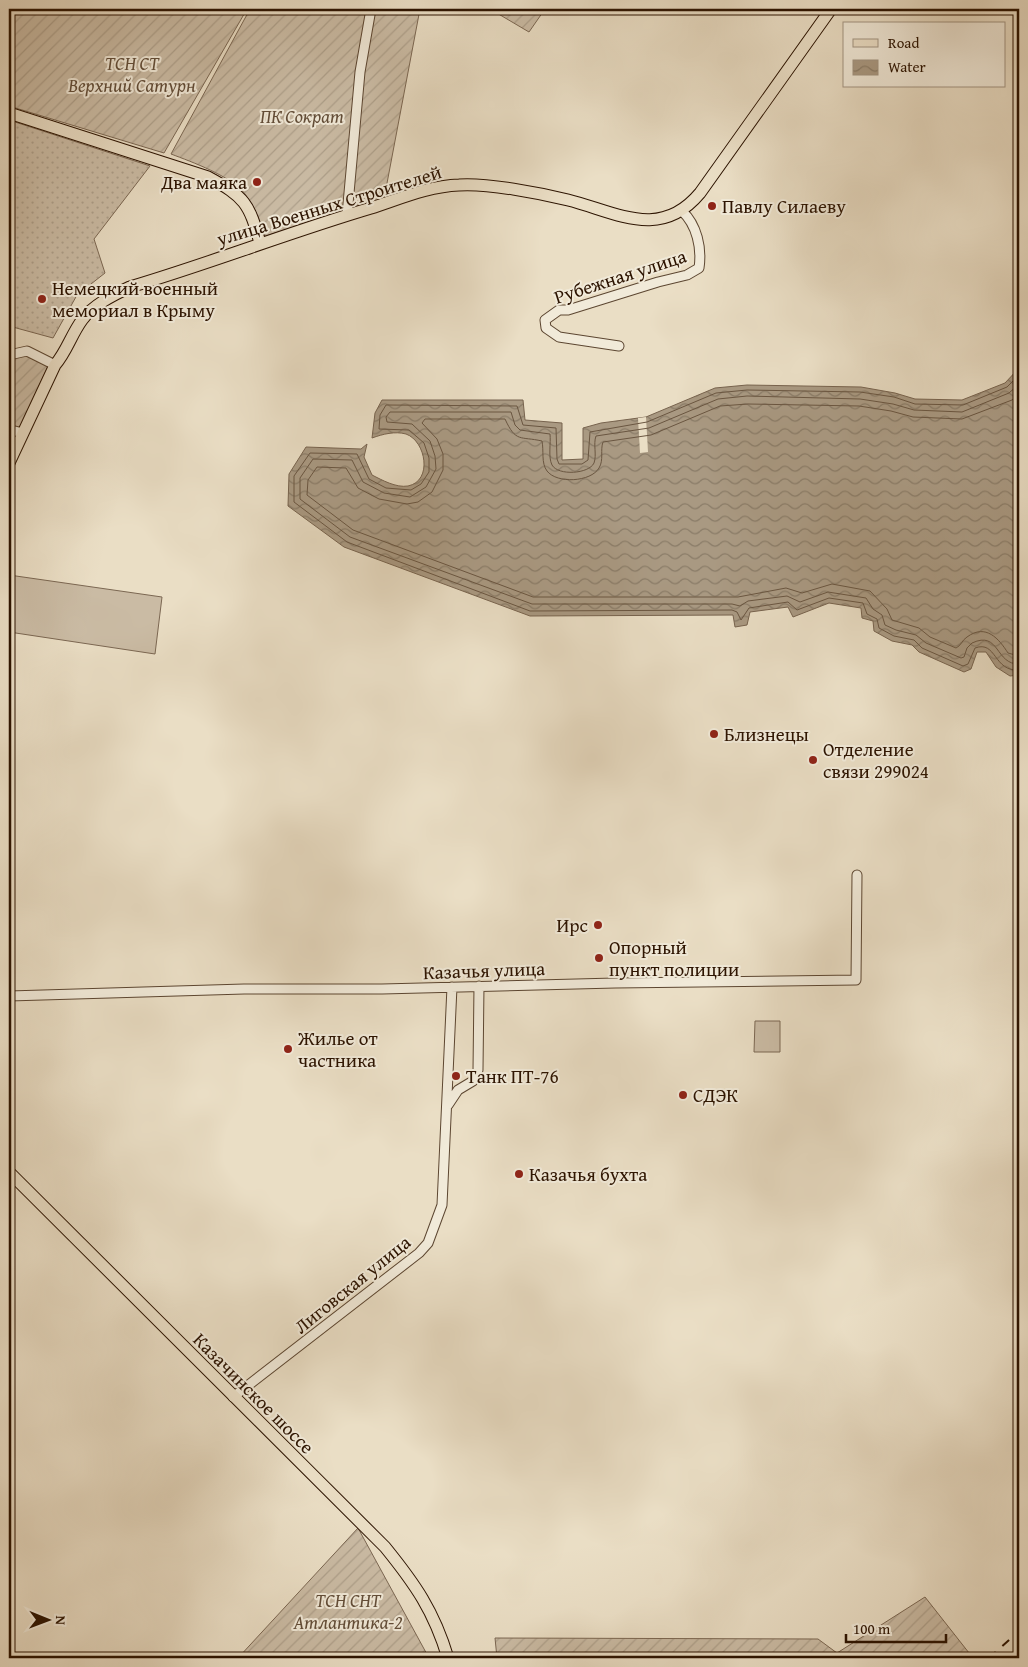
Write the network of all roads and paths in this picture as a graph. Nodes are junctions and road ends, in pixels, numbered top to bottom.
1 (372, 9) edge
2 (831, 9) edge
3 (9, 112) edge
4 (682, 211) junction
5 (252, 214) junction
6 (347, 215) junction
7 (286, 234) junction
8 (260, 243) junction
9 (238, 251) junction
10 (618, 346) dead end
11 (9, 355) edge
12 (56, 364) junction
13 (9, 432) edge
14 (23, 433) junction
15 (9, 463) edge
16 (857, 875) dead end
17 (478, 986) junction
18 (452, 987) junction
19 (9, 996) edge
20 (448, 1105) junction
21 (9, 1172) edge
22 (233, 1397) junction
23 (448, 1658) edge

1 - 6 street
2 - 4 main road, улица Военных Строителей
3 - 5 main road
4 - 6 main road, улица Военных Строителей
4 - 10 street, Рубежная улица
5 - 7 main road
5 - 8 main road
5 - 9 main road
6 - 7 main road, улица Военных Строителей
7 - 8 main road, улица Военных Строителей
8 - 9 main road, улица Военных Строителей
9 - 12 main road, улица Военных Строителей
11 - 12 street
12 - 14 main road
13 - 14 street
14 - 15 main road
16 - 17 street, Казачья улица
17 - 18 street, Казачья улица
17 - 20 street
18 - 19 street, Казачья улица
18 - 20 street, Лиговская улица
20 - 22 street, Лиговская улица
21 - 22 main road, Казачинское шоссе
22 - 23 main road, Казачинское шоссе

